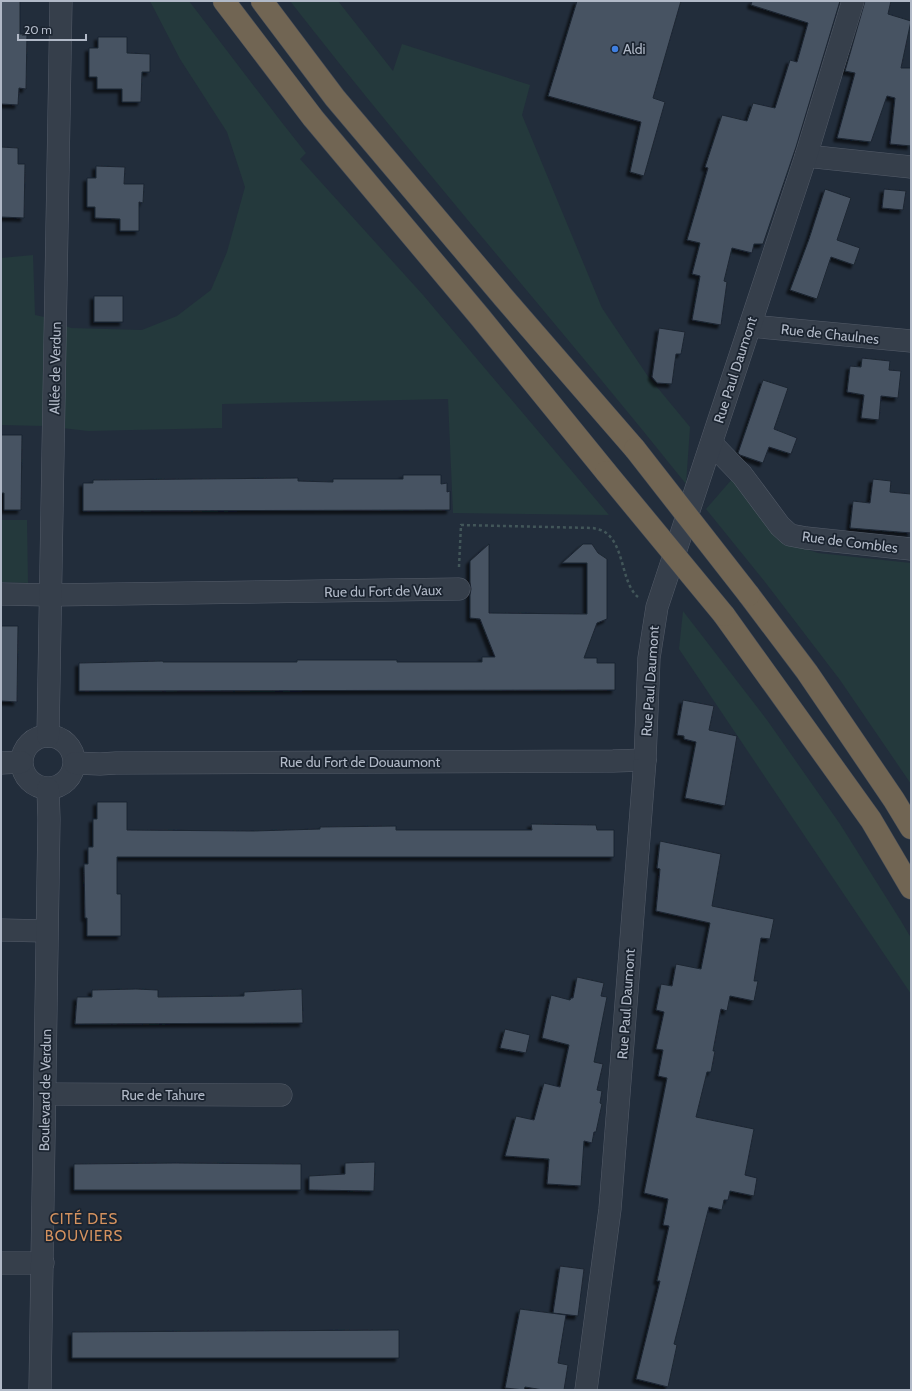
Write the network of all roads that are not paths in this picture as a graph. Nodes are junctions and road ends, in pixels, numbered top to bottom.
1 (61, 1) edge
2 (224, 1) edge
3 (262, 1) edge
4 (853, 1) edge
5 (806, 156) junction
6 (911, 167) edge
7 (750, 326) junction
8 (911, 341) edge
9 (712, 444) junction
10 (911, 549) edge
11 (459, 590) road end
12 (1, 594) edge
13 (51, 595) junction
14 (48, 736) junction
15 (645, 760) junction
16 (11, 763) edge
17 (75, 763) junction
18 (48, 789) junction
19 (911, 828) edge
20 (911, 888) edge
21 (1, 930) edge
22 (46, 931) junction
23 (45, 1094) junction
24 (281, 1095) dead end
25 (1, 1263) edge
26 (43, 1264) junction
27 (40, 1390) edge
28 (586, 1390) edge

1 - 13 street, Allée de Verdun
2 - 20 highway, bridge
3 - 19 highway, bridge
4 - 5 street, Rue Paul Daumont
5 - 6 street
5 - 7 street, Rue Paul Daumont
7 - 8 street, Rue de Chaulnes
7 - 9 street, Rue Paul Daumont
9 - 10 street, Rue de Combles
9 - 15 street, Rue Paul Daumont
11 - 13 street, Rue du Fort de Vaux
12 - 13 street, Rue du Fort de Vaux
13 - 14 street, Allée de Verdun
14 - 16 street
14 - 17 street
15 - 17 street, Rue du Fort de Douaumont
15 - 28 street, Rue Paul Daumont
16 - 18 street
17 - 18 street
18 - 22 street, Boulevard de Verdun
21 - 22 street
22 - 23 street, Boulevard de Verdun
23 - 24 street, Rue de Tahure
23 - 26 street, Boulevard de Verdun
25 - 26 street
26 - 27 street, Boulevard de Verdun

